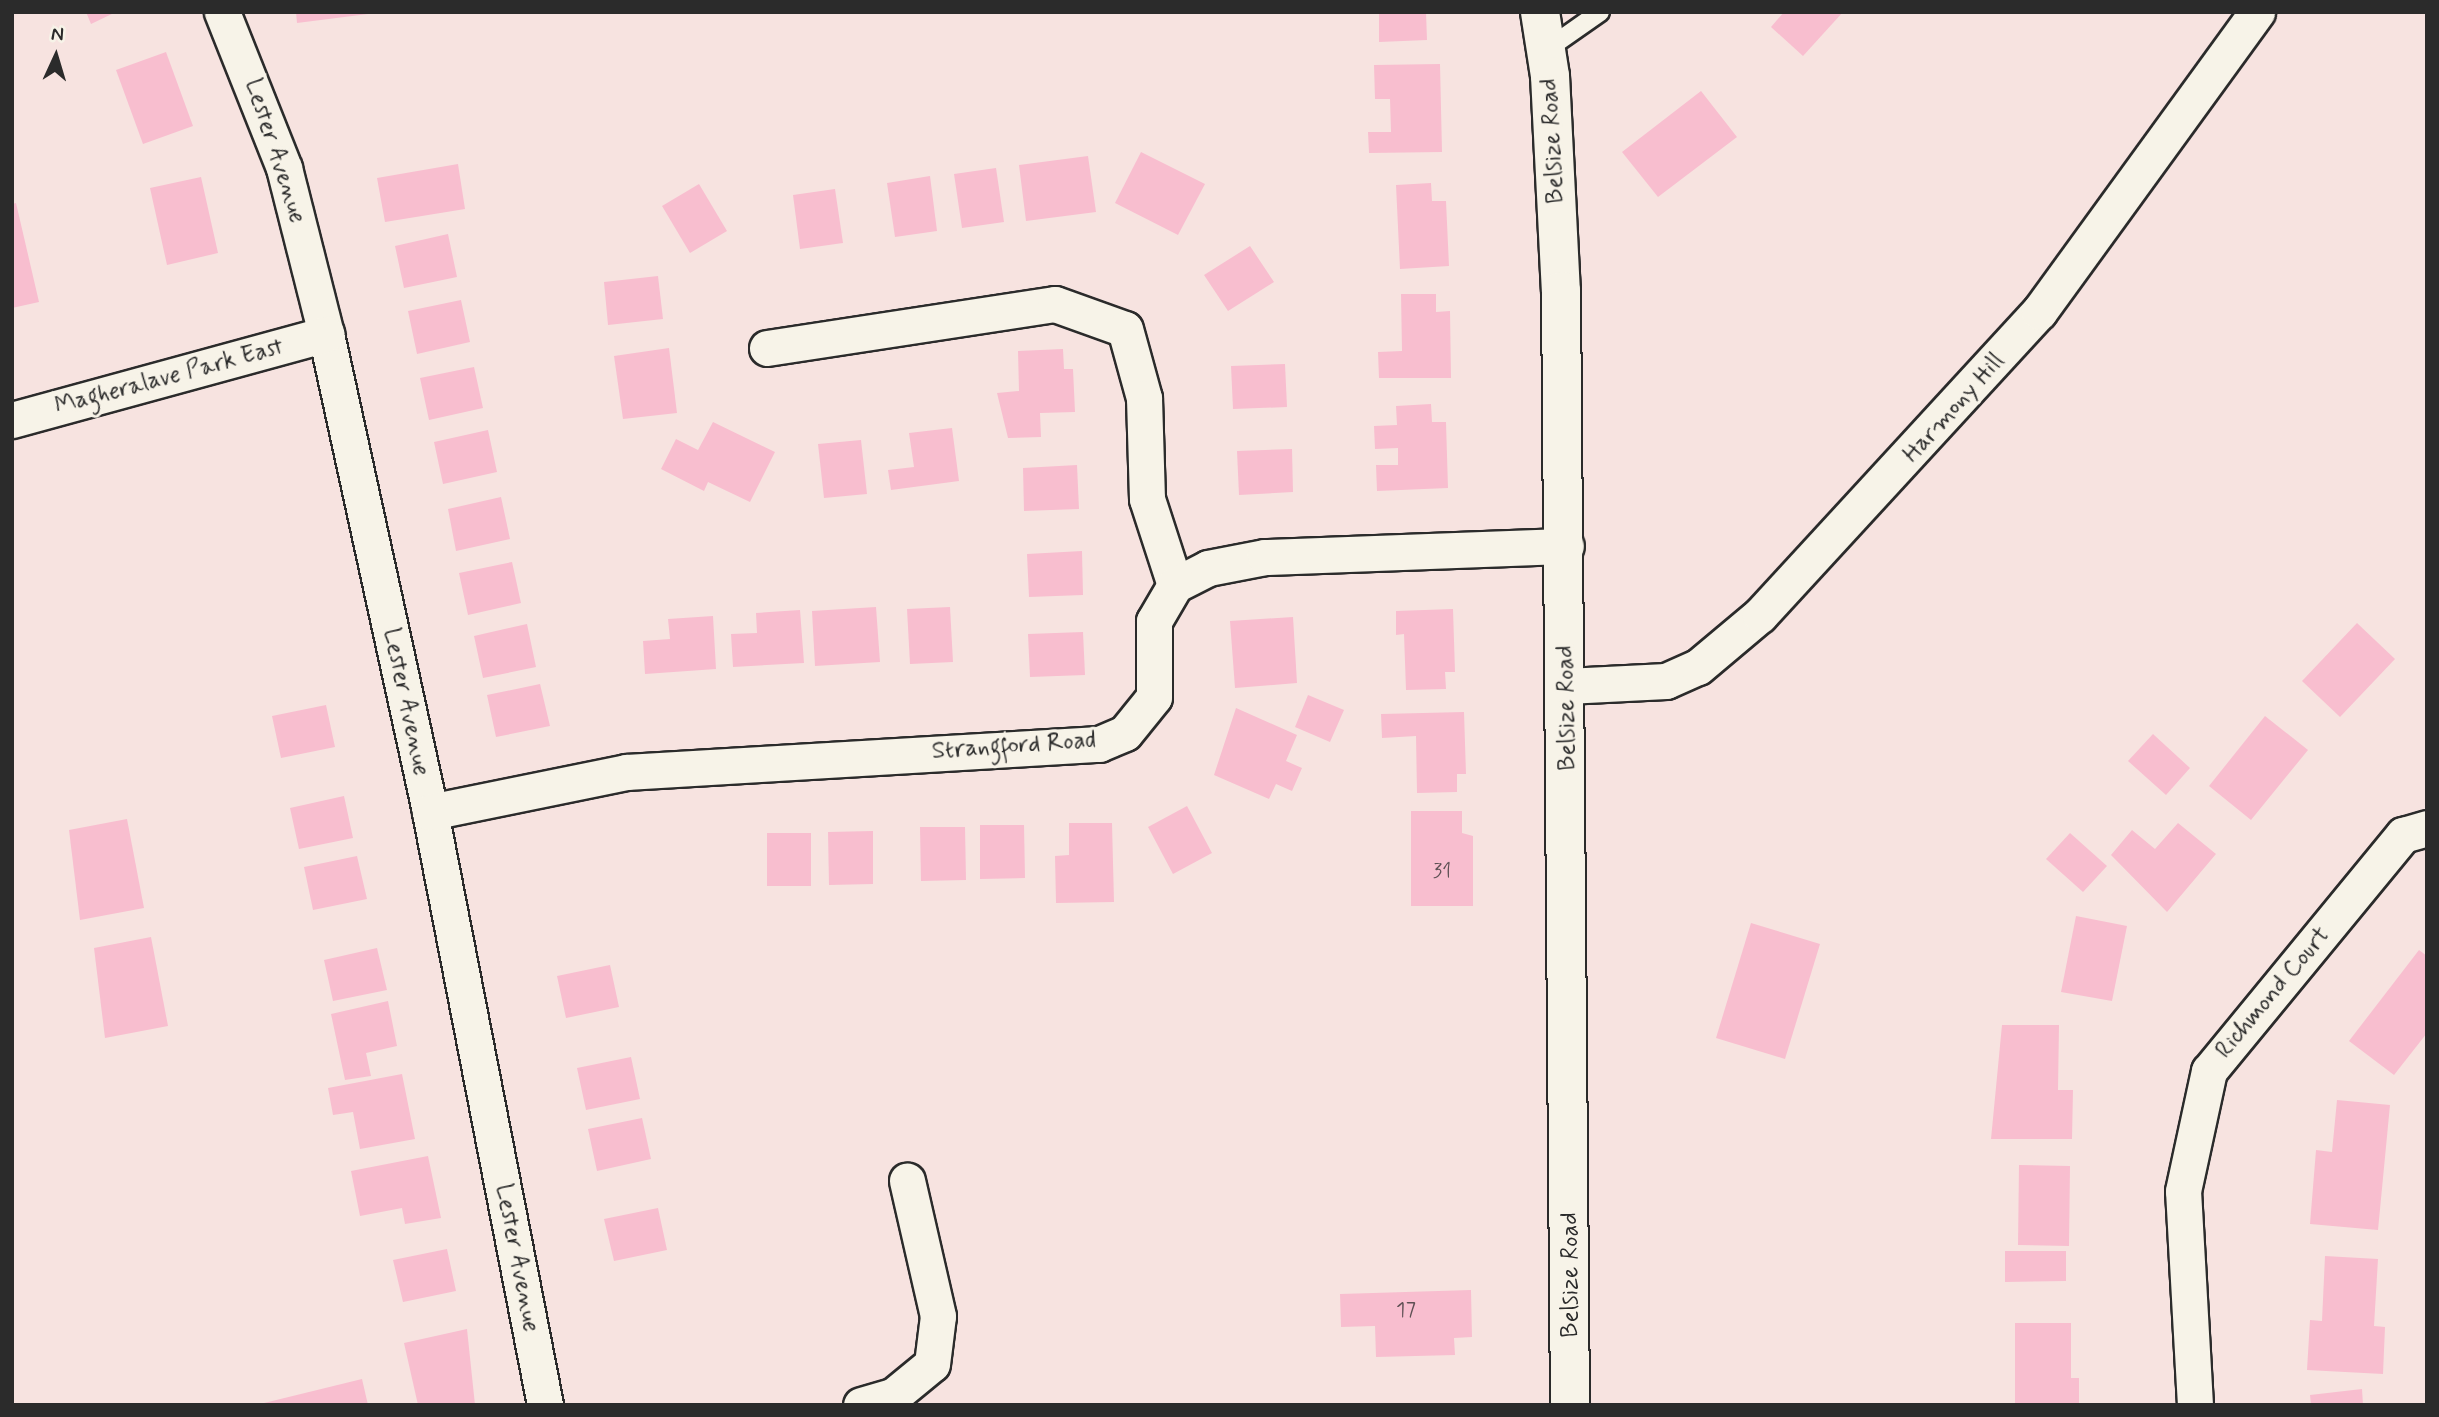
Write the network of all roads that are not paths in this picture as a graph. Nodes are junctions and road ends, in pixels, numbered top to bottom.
1 (222, 12) edge
2 (1540, 12) edge
3 (1600, 12) edge
4 (2257, 12) edge
5 (1546, 50) junction
6 (326, 334) junction
7 (767, 348) dead end
8 (12, 420) edge
9 (1566, 546) junction
10 (1175, 585) junction
11 (1566, 686) junction
12 (430, 812) junction
13 (2427, 828) edge
14 (907, 1181) dead end
15 (545, 1405) edge
16 (861, 1405) edge
17 (1570, 1405) edge
18 (2195, 1405) edge

1 - 6 street, Lester Avenue
2 - 5 street, Belsize Road
3 - 5 lane
4 - 11 street, Harmony Hill
5 - 9 street, Belsize Road
6 - 8 street, Magheralave Park East
6 - 12 street, Lester Avenue
7 - 10 street
9 - 10 street
9 - 11 street, Belsize Road
10 - 12 street, Strangford Road
11 - 17 street, Belsize Road
12 - 15 street, Lester Avenue
13 - 18 street, Richmond Court
14 - 16 street

